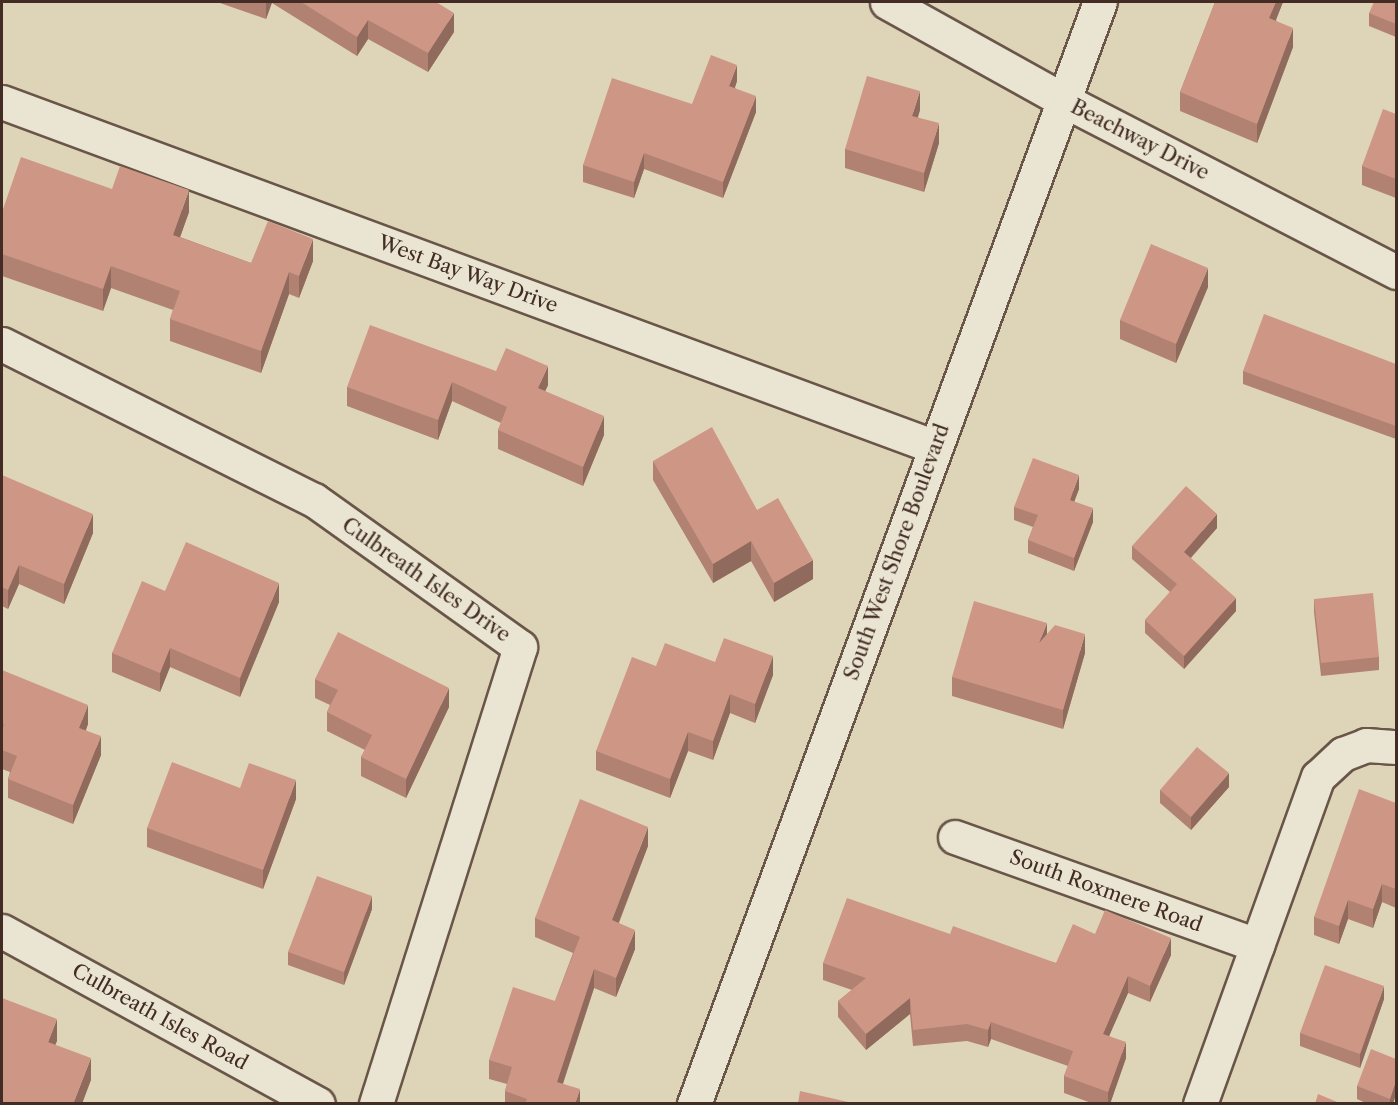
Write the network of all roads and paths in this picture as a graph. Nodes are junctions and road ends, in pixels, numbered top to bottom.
1 (887, 2) edge
2 (1100, 2) edge
3 (1063, 100) junction
4 (2, 102) edge
5 (1396, 272) edge
6 (2, 344) edge
7 (935, 447) junction
8 (1396, 747) edge
9 (955, 837) dead end
10 (2, 931) edge
11 (1257, 945) junction
12 (318, 1104) edge
13 (376, 1104) edge
14 (694, 1104) edge
15 (1200, 1104) edge

1 - 3 street, Beachway Drive
2 - 3 street, South West Shore Boulevard
3 - 5 street, Beachway Drive
3 - 7 street, South West Shore Boulevard
4 - 7 street, West Bay Way Drive
6 - 13 street, Culbreath Isles Drive
7 - 14 street, South West Shore Boulevard
8 - 11 street
9 - 11 street, South Roxmere Road
10 - 12 street, Culbreath Isles Road
11 - 15 street

